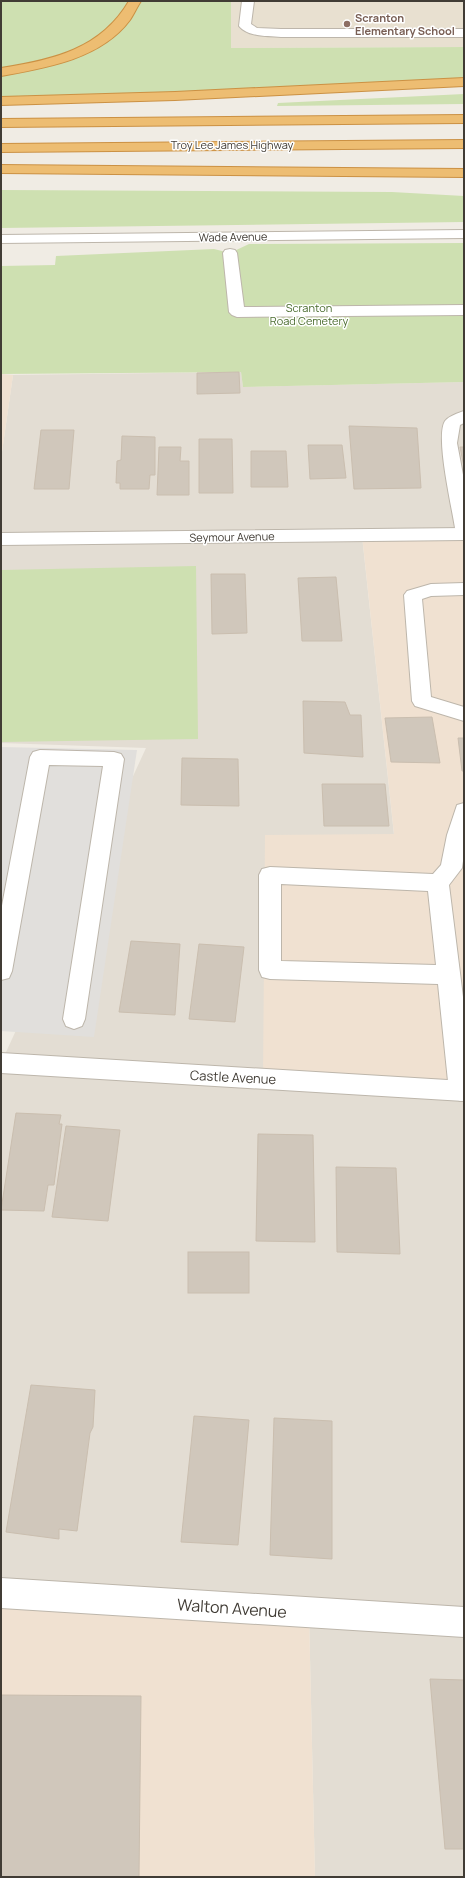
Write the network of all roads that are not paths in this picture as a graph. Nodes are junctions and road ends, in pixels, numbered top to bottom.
1 (248, 1) edge
2 (132, 4) edge
3 (464, 33) edge
4 (1, 72) edge
5 (464, 82) edge
6 (1, 101) edge
7 (464, 119) edge
8 (1, 123) edge
9 (464, 144) edge
10 (1, 148) edge
11 (1, 169) edge
12 (30, 169) junction
13 (464, 173) edge
14 (464, 186) edge
15 (464, 234) edge
16 (1, 239) edge
17 (230, 253) dead end
18 (464, 310) edge
19 (464, 416) edge
20 (464, 528) edge
21 (464, 534) edge
22 (1, 539) edge
23 (464, 589) edge
24 (464, 714) edge
25 (464, 811) edge
26 (438, 883) junction
27 (1, 970) edge
28 (448, 975) junction
29 (74, 1019) dead end
30 (1, 1063) edge
31 (462, 1091) edge
32 (1, 1593) edge
33 (464, 1622) edge

1 - 3 street
2 - 4 highway
5 - 6 highway
7 - 8 highway, Troy Lee James Highway
9 - 10 highway, Troy Lee James Highway
11 - 12 highway
12 - 13 highway
12 - 14 highway
15 - 16 street, Wade Avenue
17 - 18 street
19 - 20 street
21 - 22 street, Seymour Avenue
23 - 24 street
25 - 26 street
26 - 28 street
26 - 28 street
27 - 29 street
28 - 31 street
30 - 31 street, Castle Avenue
32 - 33 street, Walton Avenue

